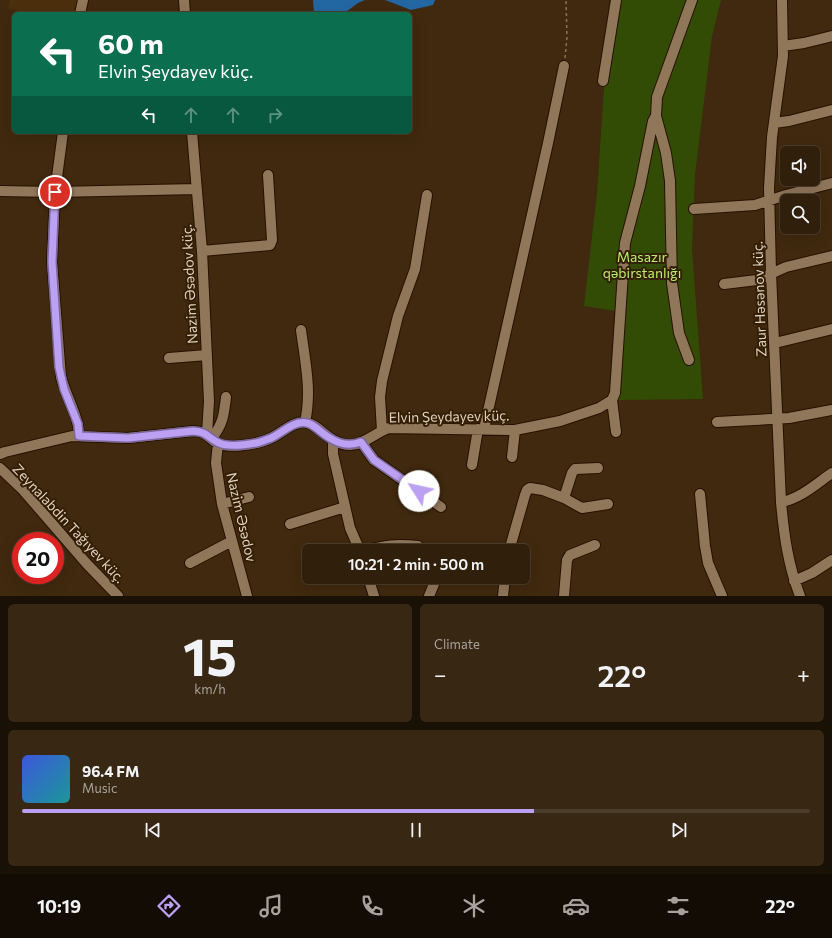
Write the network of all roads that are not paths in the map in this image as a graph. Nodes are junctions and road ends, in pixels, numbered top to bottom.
1 (83, 0) edge
2 (184, 0) edge
3 (616, 0) edge
4 (692, 0) edge
5 (782, 0) edge
6 (80, 12) edge
7 (185, 12) edge
8 (832, 36) edge
9 (783, 46) junction
10 (564, 66) road end
11 (603, 81) dead end
12 (832, 110) edge
13 (656, 116) junction
14 (774, 123) junction
15 (63, 134) edge
16 (192, 134) edge
17 (268, 175) dead end
18 (832, 183) edge
19 (197, 189) junction
20 (0, 191) edge
21 (55, 192) junction
22 (427, 195) dead end
23 (770, 200) junction
24 (694, 209) dead end
25 (202, 251) junction
26 (832, 256) edge
27 (771, 273) junction
28 (724, 284) dead end
29 (832, 329) edge
30 (301, 330) dead end
31 (775, 343) junction
32 (207, 355) junction
33 (170, 358) dead end
34 (689, 360) dead end
35 (226, 397) dead end
36 (608, 403) junction
37 (832, 410) edge
38 (777, 419) junction
39 (305, 422) junction
40 (717, 422) dead end
41 (481, 429) junction
42 (515, 430) junction
43 (382, 431) junction
44 (616, 432) dead end
45 (79, 436) junction
46 (212, 439) junction
47 (333, 441) junction
48 (361, 442) junction
49 (0, 454) edge
50 (512, 458) dead end
51 (472, 465) dead end
52 (0, 468) edge
53 (598, 468) dead end
54 (832, 473) edge
55 (700, 494) dead end
56 (249, 497) dead end
57 (564, 498) junction
58 (781, 502) junction
59 (222, 504) junction
60 (608, 504) dead end
61 (345, 506) junction
62 (441, 507) dead end
63 (290, 524) dead end
64 (232, 542) junction
65 (357, 544) edge
66 (511, 544) edge
67 (595, 545) dead end
68 (832, 560) edge
69 (190, 563) dead end
70 (794, 581) junction
71 (370, 584) edge
72 (434, 584) edge
73 (504, 584) edge
74 (118, 596) edge
75 (247, 596) edge
76 (374, 596) edge
77 (429, 596) edge
78 (503, 596) edge
79 (564, 596) edge
80 (722, 596) edge
81 (800, 596) edge

1 - 6 street
2 - 7 street
3 - 11 street
4 - 13 street
5 - 9 street, Zaur Həsənov küç.
8 - 9 street
9 - 14 street, Zaur Həsənov küç.
10 - 41 street
12 - 14 street
13 - 34 street
13 - 36 street
14 - 23 street, Zaur Həsənov küç.
15 - 21 street
16 - 19 street, Nazim Əsədov küç.
17 - 25 street
18 - 23 street
19 - 21 street
19 - 25 street, Nazim Əsədov küç.
20 - 21 street
21 - 45 street
22 - 43 street
23 - 24 street
23 - 27 street, Zaur Həsənov küç.
25 - 32 street, Nazim Əsədov küç.
26 - 27 street
27 - 28 street
27 - 31 street, Zaur Həsənov küç.
29 - 31 street
30 - 39 street
31 - 38 street, Zaur Həsənov küç.
32 - 33 street
32 - 46 street, Nazim Əsədov küç.
35 - 46 street
36 - 42 street, Elvin Şeydayev küç.
36 - 44 street
37 - 38 street
38 - 40 street
38 - 58 street, Zaur Həsənov küç.
39 - 46 street
39 - 47 street, Elvin Şeydayev küç.
41 - 42 street, Elvin Şeydayev küç.
41 - 43 street, Elvin Şeydayev küç.
41 - 51 street
42 - 50 street
43 - 48 street, Elvin Şeydayev küç.
45 - 46 street
45 - 49 street
46 - 59 street, Nazim Əsədov
47 - 48 street, Elvin Şeydayev küç.
47 - 61 street
48 - 62 street
52 - 74 street, Zeynalabdin Tağıyev küç.
53 - 57 street
54 - 58 street
55 - 80 street
56 - 59 street
57 - 60 street
57 - 66 street
58 - 70 street, Zaur Həsənov küç.
59 - 64 street, Nazim Əsədov
61 - 63 street
61 - 65 street
64 - 69 street
64 - 75 street, Nazim Əsədov
67 - 79 street
68 - 70 street
70 - 81 street, Zaur Həsənov küç.
71 - 76 street
72 - 77 street
73 - 78 street

